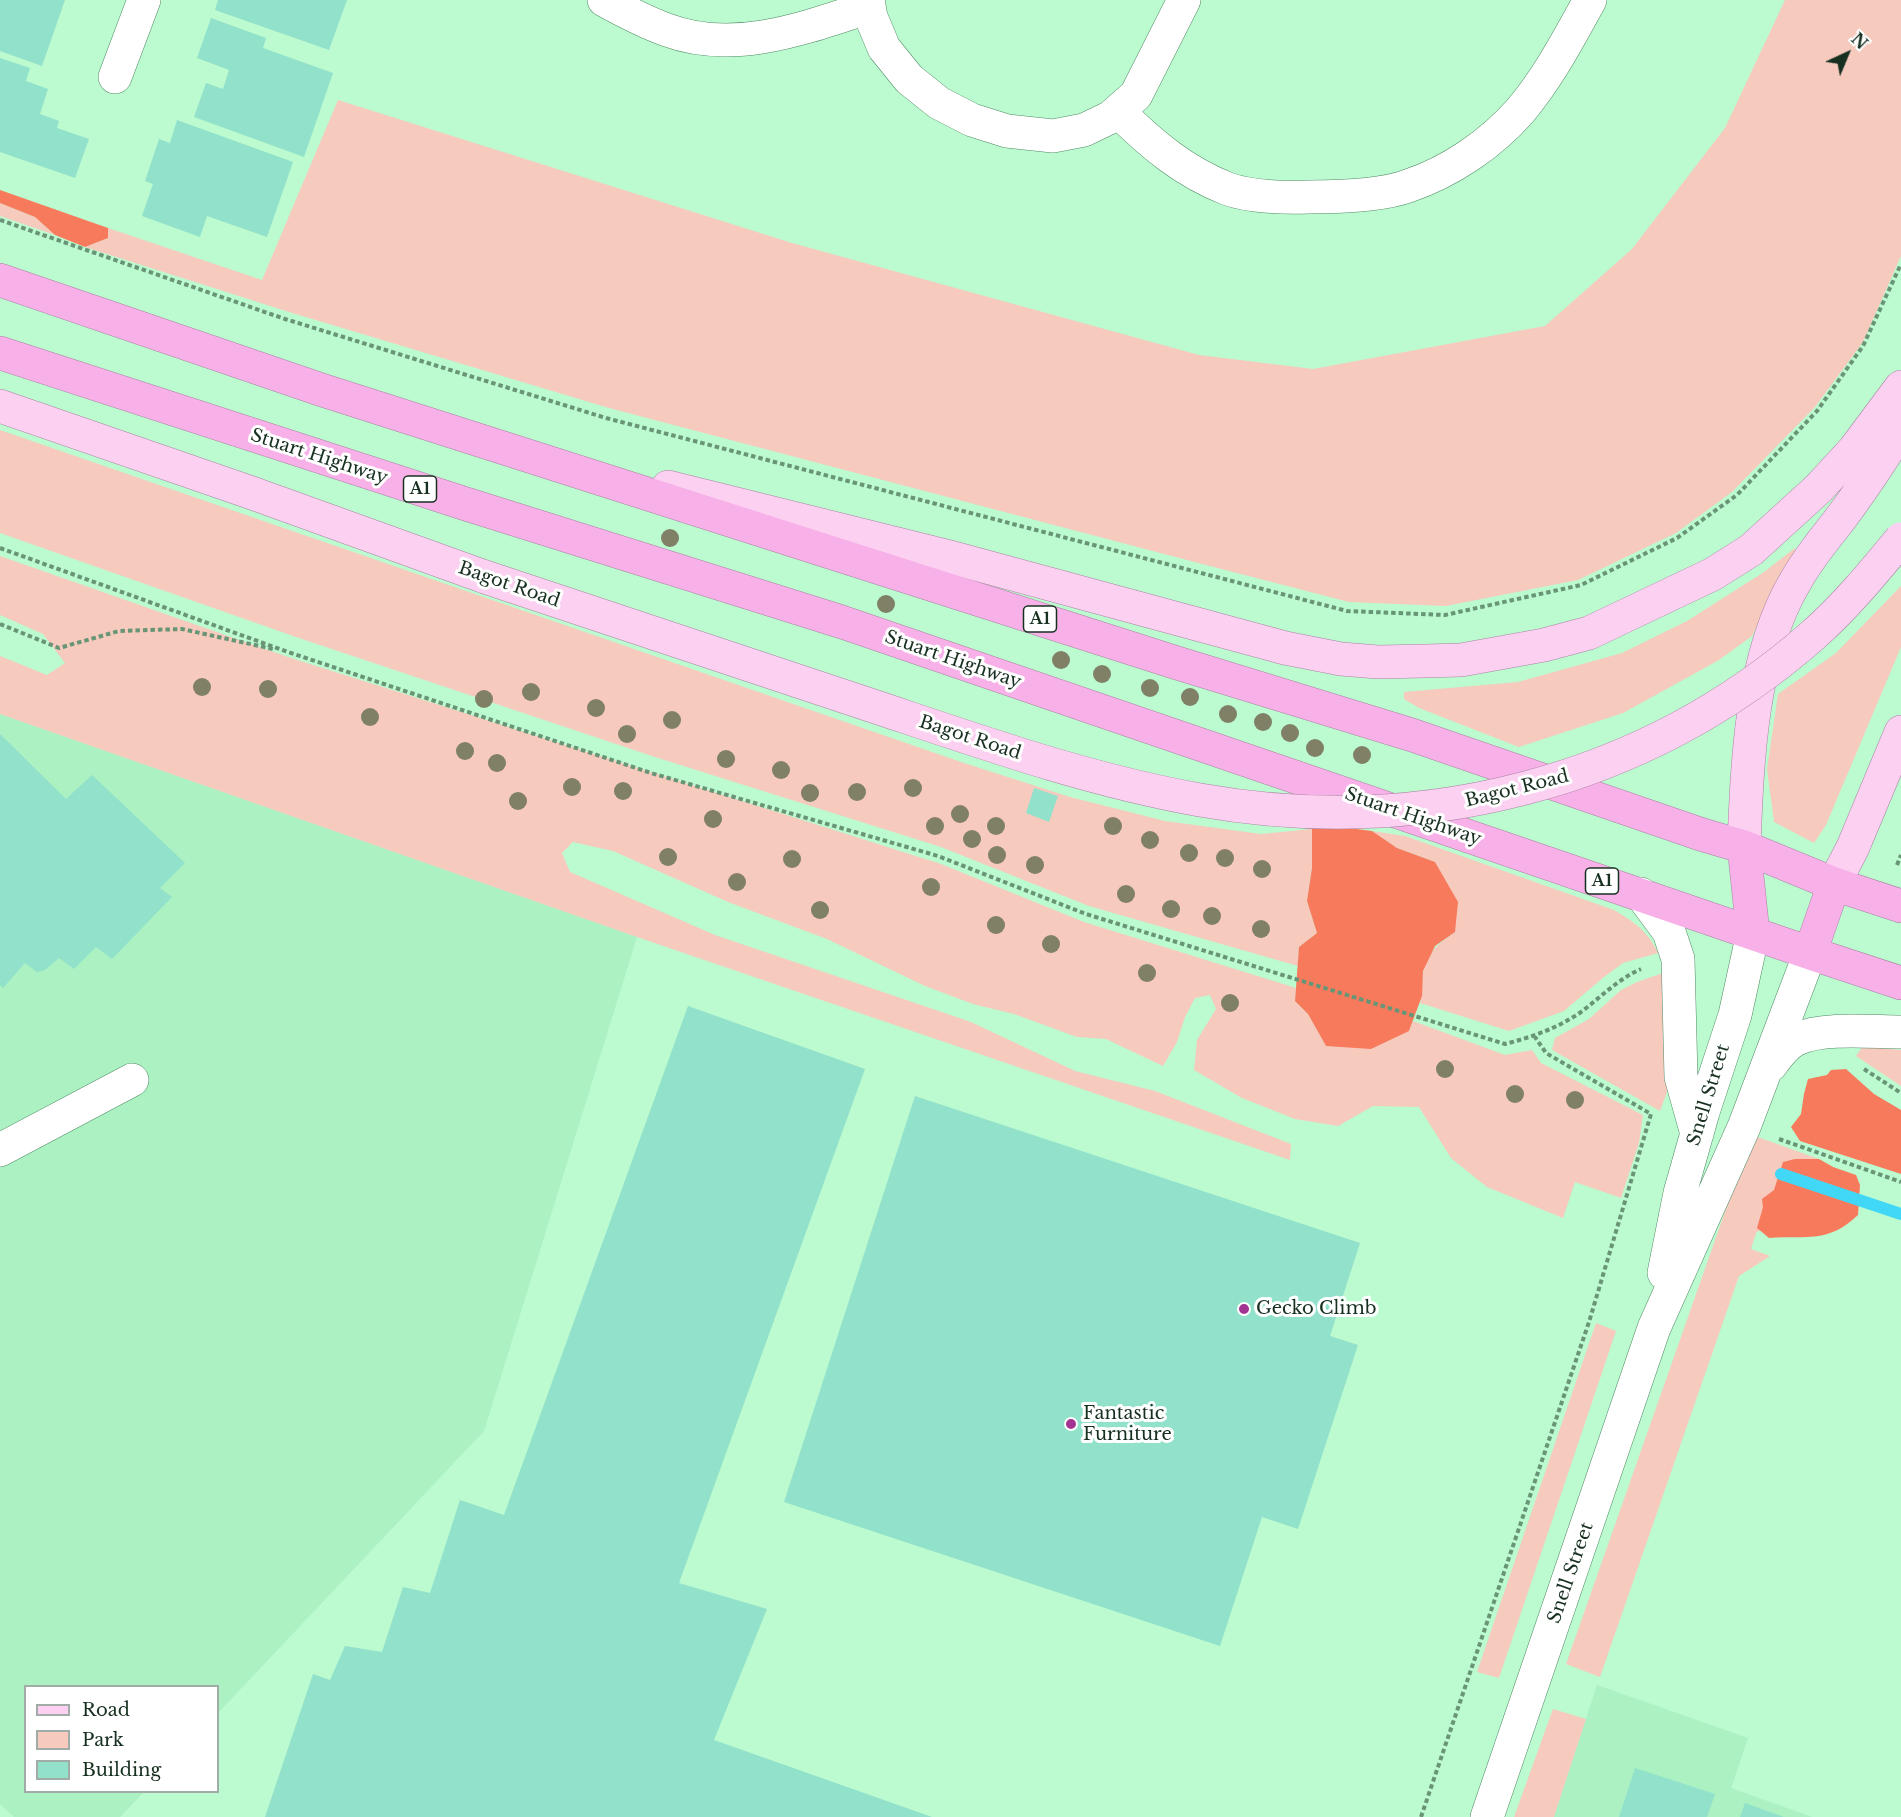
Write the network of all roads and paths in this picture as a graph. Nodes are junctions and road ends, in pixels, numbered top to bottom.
1 (144, 0) edge
2 (604, 0) edge
3 (1184, 0) edge
4 (1590, 0) edge
5 (868, 4) edge
6 (116, 77) dead end
7 (1118, 111) junction
8 (0, 220) edge
9 (1901, 264) edge
10 (0, 280) edge
11 (0, 353) edge
12 (1901, 387) edge
13 (0, 406) edge
14 (1901, 429) edge
15 (584, 473) junction
16 (1901, 539) edge
17 (0, 548) edge
18 (0, 624) edge
19 (288, 652) junction
20 (1901, 732) edge
21 (1744, 847) junction
22 (1834, 884) junction
23 (1641, 894) junction
24 (1901, 906) edge
25 (1753, 933) junction
26 (1810, 953) junction
27 (1647, 967) dead end
28 (1901, 982) edge
29 (1901, 1032) edge
30 (1535, 1037) junction
31 (1858, 1065) dead end
32 (1767, 1070) junction
33 (132, 1080) dead end
34 (1901, 1093) edge
35 (1744, 1127) junction
36 (1697, 1134) junction
37 (0, 1150) edge
38 (1901, 1182) edge
39 (1654, 1328) junction
40 (1421, 1817) edge
41 (1487, 1817) edge

1 - 6 street
2 - 5 street
3 - 7 street
4 - 7 street
5 - 7 street
8 - 9 path
10 - 15 highway, A1
11 - 23 highway, Stuart Highway / A1
12 - 15 main road
13 - 16 main road, Bagot Road, bridge
14 - 21 main road
15 - 21 highway, A1
17 - 19 path
18 - 19 path
19 - 30 path
20 - 22 main road
21 - 22 highway, A1
21 - 25 highway
22 - 24 highway, A1
22 - 26 highway
23 - 25 highway, Stuart Highway / A1
23 - 36 street
25 - 26 highway, Stuart Highway / A1
25 - 36 street, Snell Street
26 - 28 highway, Stuart Highway / A1
26 - 32 street, Snell Street
27 - 30 path
29 - 32 street
30 - 40 path
31 - 34 path
32 - 35 street, Snell Street
33 - 37 street
35 - 38 path
35 - 39 street, Snell Street
36 - 39 street, Snell Street
39 - 41 street, Snell Street

